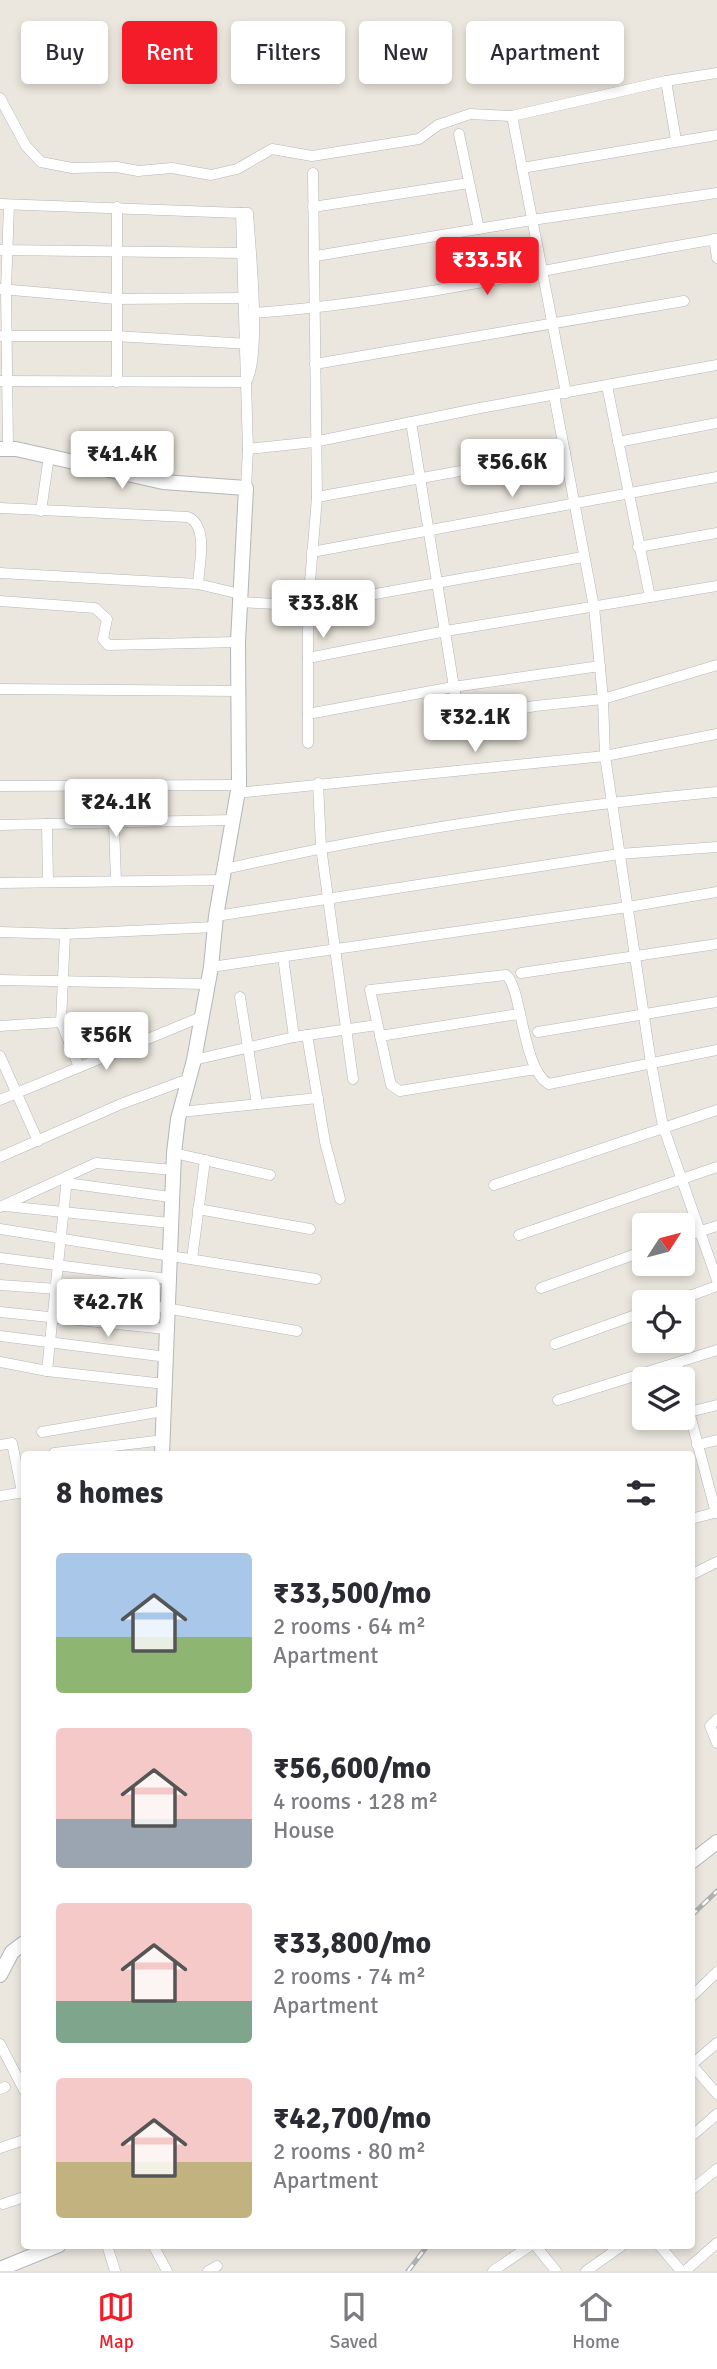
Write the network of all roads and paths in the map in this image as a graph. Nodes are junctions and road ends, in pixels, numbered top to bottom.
1 (717, 73) edge
2 (666, 80) junction
3 (0, 98) edge
4 (512, 116) junction
5 (459, 134) dead end
6 (717, 135) edge
7 (676, 140) junction
8 (522, 168) junction
9 (313, 173) dead end
10 (470, 183) junction
11 (717, 193) edge
12 (5, 205) edge
13 (313, 207) junction
14 (117, 208) junction
15 (532, 220) junction
16 (480, 229) junction
17 (715, 239) edge
18 (4, 250) edge
19 (246, 253) junction
20 (116, 254) junction
21 (316, 256) junction
22 (717, 258) edge
23 (542, 272) junction
24 (3, 289) edge
25 (248, 298) junction
26 (116, 299) junction
27 (684, 302) dead end
28 (313, 309) junction
29 (253, 313) junction
30 (552, 324) junction
31 (115, 336) junction
32 (4, 337) edge
33 (249, 344) junction
34 (315, 364) junction
35 (717, 365) edge
36 (4, 381) edge
37 (117, 382) junction
38 (246, 382) junction
39 (607, 386) junction
40 (566, 393) junction
41 (554, 395) junction
42 (411, 422) junction
43 (717, 423) edge
44 (314, 442) junction
45 (618, 443) junction
46 (4, 449) edge
47 (248, 449) junction
48 (565, 452) junction
49 (49, 456) junction
50 (717, 477) edge
51 (420, 478) junction
52 (246, 488) junction
53 (628, 493) junction
54 (317, 497) junction
55 (574, 503) junction
56 (0, 508) edge
57 (41, 511) junction
58 (429, 531) junction
59 (717, 533) edge
60 (638, 547) junction
61 (312, 552) junction
62 (583, 557) junction
63 (0, 573) edge
64 (437, 583) junction
65 (198, 584) junction
66 (717, 586) edge
67 (650, 597) junction
68 (240, 598) junction
69 (0, 601) edge
70 (308, 606) junction
71 (594, 607) junction
72 (446, 631) junction
73 (238, 642) junction
74 (308, 659) junction
75 (600, 666) junction
76 (717, 666) edge
77 (453, 687) junction
78 (0, 690) edge
79 (239, 691) junction
80 (603, 699) junction
81 (308, 714) junction
82 (717, 734) edge
83 (308, 743) dead end
84 (605, 756) junction
85 (318, 783) junction
86 (0, 786) edge
87 (238, 789) junction
88 (717, 792) edge
89 (71, 798) dead end
90 (611, 801) junction
91 (232, 820) junction
92 (47, 824) junction
93 (71, 824) junction
94 (114, 824) junction
95 (0, 825) edge
96 (321, 847) junction
97 (717, 847) edge
98 (619, 854) junction
99 (224, 874) junction
100 (116, 881) junction
101 (48, 882) junction
102 (0, 883) edge
103 (717, 892) edge
104 (329, 898) junction
105 (628, 907) junction
106 (215, 922) junction
107 (0, 932) edge
108 (65, 934) junction
109 (717, 944) edge
110 (334, 949) junction
111 (283, 957) junction
112 (637, 958) junction
113 (211, 967) junction
114 (521, 973) dead end
115 (0, 980) edge
116 (63, 982) junction
117 (207, 984) junction
118 (240, 997) dead end
119 (717, 1002) edge
120 (645, 1013) junction
121 (518, 1014) junction
122 (201, 1017) junction
123 (61, 1022) junction
124 (377, 1025) junction
125 (0, 1026) edge
126 (346, 1030) junction
127 (538, 1032) dead end
128 (307, 1035) junction
129 (380, 1036) junction
130 (294, 1037) junction
131 (249, 1048) junction
132 (717, 1051) edge
133 (0, 1056) edge
134 (194, 1060) junction
135 (651, 1063) junction
136 (79, 1067) junction
137 (536, 1069) junction
138 (353, 1079) dead end
139 (187, 1080) junction
140 (18, 1092) junction
141 (318, 1098) junction
142 (0, 1100) edge
143 (257, 1104) junction
144 (717, 1110) edge
145 (180, 1111) junction
146 (663, 1126) junction
147 (38, 1141) junction
148 (174, 1153) junction
149 (0, 1157) edge
150 (205, 1160) junction
151 (717, 1167) edge
152 (173, 1170) junction
153 (270, 1175) dead end
154 (680, 1178) junction
155 (66, 1180) junction
156 (494, 1185) dead end
157 (170, 1197) junction
158 (340, 1199) dead end
159 (1, 1206) edge
160 (198, 1209) junction
161 (63, 1211) junction
162 (170, 1223) junction
163 (717, 1226) edge
164 (0, 1229) edge
165 (310, 1229) dead end
166 (698, 1232) junction
167 (695, 1233) edge
168 (519, 1235) dead end
169 (60, 1237) junction
170 (169, 1255) junction
171 (632, 1255) edge
172 (0, 1258) edge
173 (192, 1259) junction
174 (59, 1264) junction
175 (168, 1279) junction
176 (316, 1279) dead end
177 (717, 1280) edge
178 (0, 1285) edge
179 (717, 1286) edge
180 (541, 1288) dead end
181 (57, 1289) junction
182 (695, 1294) edge
183 (166, 1310) junction
184 (0, 1312) edge
185 (632, 1316) edge
186 (53, 1319) junction
187 (166, 1329) junction
188 (297, 1331) dead end
189 (0, 1336) edge
190 (52, 1341) junction
191 (555, 1344) dead end
192 (717, 1350) edge
193 (167, 1357) junction
194 (0, 1362) edge
195 (677, 1364) junction
196 (678, 1367) edge
197 (47, 1371) junction
198 (165, 1384) junction
199 (558, 1399) dead end
200 (717, 1405) edge
201 (695, 1410) edge
202 (163, 1411) junction
203 (693, 1430) edge
204 (42, 1432) dead end
205 (717, 1440) edge
206 (0, 1445) edge
207 (697, 1445) junction
208 (163, 1447) edge
209 (101, 1451) edge
210 (21, 1483) edge
211 (21, 1492) edge
212 (0, 1496) edge
213 (716, 1512) edge
214 (695, 1518) edge
215 (717, 1562) edge
216 (695, 1573) edge
217 (717, 1719) edge
218 (717, 1743) edge
219 (717, 1842) edge
220 (695, 1859) edge
221 (21, 1945) edge
222 (717, 1972) edge
223 (0, 1975) edge
224 (695, 1993) edge
225 (717, 2043) edge
226 (0, 2044) edge
227 (695, 2061) edge
228 (695, 2069) edge
229 (21, 2084) edge
230 (717, 2094) edge
231 (717, 2114) edge
232 (695, 2133) edge
233 (21, 2141) edge
234 (0, 2148) edge
235 (717, 2169) edge
236 (695, 2187) edge
237 (21, 2198) edge
238 (4, 2204) dead end
239 (717, 2243) edge
240 (50, 2249) edge
241 (108, 2249) edge
242 (155, 2249) edge
243 (527, 2249) edge
244 (537, 2249) edge
245 (617, 2249) edge
246 (663, 2249) edge
247 (0, 2270) edge
248 (115, 2271) edge
249 (167, 2271) edge
250 (493, 2271) edge
251 (556, 2271) edge
252 (586, 2271) edge
253 (683, 2271) edge

1 - 2 street
2 - 4 street
2 - 7 street
3 - 4 street
4 - 8 street
5 - 10 street
6 - 7 street
7 - 8 street
8 - 15 street
9 - 13 street
10 - 13 street
10 - 16 street
11 - 15 street
12 - 14 street
12 - 18 street
13 - 21 street
14 - 19 street
14 - 20 street
15 - 16 street
15 - 23 street
16 - 21 street
17 - 22 street
17 - 23 street
18 - 20 street
18 - 24 street
19 - 20 street
19 - 25 street
20 - 26 street
21 - 28 street
23 - 28 street
23 - 30 street
24 - 26 street
24 - 32 street
25 - 26 street
25 - 29 street
25 - 33 street
26 - 31 street
27 - 30 street
28 - 29 street
28 - 34 street
29 - 33 street
30 - 34 street
30 - 40 street
31 - 32 street
31 - 33 street
31 - 37 street
32 - 36 street
33 - 38 street
34 - 44 street
35 - 39 street
36 - 37 street
36 - 46 street
37 - 38 street
38 - 47 street
39 - 40 street
39 - 45 street
40 - 41 street
41 - 42 street
41 - 48 street
42 - 44 street
42 - 51 street
43 - 45 street
44 - 47 street
44 - 54 street
45 - 53 street
46 - 49 street
47 - 52 street
48 - 51 street
48 - 55 street
49 - 52 street
49 - 57 street
50 - 53 street
51 - 54 street
51 - 58 street
52 - 68 street
53 - 55 street
53 - 60 street
54 - 61 street
55 - 58 street
55 - 62 street
56 - 57 street
57 - 65 street
58 - 61 street
58 - 64 street
59 - 60 street
60 - 67 street
61 - 70 street
62 - 64 street
62 - 71 street
63 - 65 street
64 - 70 street
64 - 72 street
65 - 68 street
66 - 67 street
67 - 71 street
68 - 70 street
68 - 73 street
69 - 73 street
70 - 74 street
71 - 72 street
71 - 75 street
72 - 74 street
72 - 77 street
73 - 79 street
74 - 81 street
75 - 77 street
75 - 80 street
76 - 80 street
77 - 80 street
77 - 81 street
78 - 79 street
79 - 87 street
80 - 84 street
81 - 83 street
82 - 84 street
84 - 85 street
84 - 90 street
85 - 87 street
85 - 96 street
86 - 87 street
87 - 91 street
88 - 90 street
89 - 93 street
90 - 96 street
90 - 98 street
91 - 94 street
91 - 99 street
92 - 93 street
92 - 95 street
92 - 101 street
93 - 94 street
94 - 100 street
96 - 99 street
96 - 104 street
97 - 98 street
98 - 104 street
98 - 105 street
99 - 100 street
99 - 106 street
100 - 101 street
101 - 102 street
103 - 105 street
104 - 106 street
104 - 110 street
105 - 110 street
105 - 112 street
106 - 108 street
106 - 113 street
107 - 108 street
108 - 116 street
109 - 112 street
110 - 111 street
110 - 126 street
111 - 113 street
111 - 130 street
112 - 114 street
112 - 120 street
113 - 117 street
115 - 116 street
116 - 117 street
116 - 123 street
117 - 122 street
118 - 131 street
119 - 120 street
120 - 127 street
120 - 135 street
121 - 124 street
121 - 129 street
121 - 137 street
122 - 134 street
122 - 136 street
123 - 125 street
123 - 136 street
124 - 126 street
124 - 129 street
126 - 128 street
126 - 138 street
128 - 130 street
128 - 141 street
129 - 137 street
130 - 131 street
131 - 134 street
131 - 143 street
132 - 135 street
133 - 140 street
134 - 139 street
135 - 137 street
135 - 146 street
136 - 140 street
139 - 145 street
139 - 147 street
140 - 142 street
140 - 147 street
141 - 143 street
141 - 158 street
143 - 145 street
144 - 146 street
145 - 148 street
146 - 154 street
146 - 156 street
147 - 149 street
148 - 150 street
148 - 152 street
150 - 153 street
150 - 160 street
151 - 154 street
152 - 155 street
152 - 157 street
154 - 166 street
154 - 168 street
155 - 157 street
155 - 159 street
155 - 161 street
157 - 162 street
159 - 161 street
160 - 165 street
160 - 173 street
161 - 162 street
161 - 169 street
162 - 170 street
163 - 166 street
164 - 169 street
166 - 167 street
166 - 177 street
169 - 170 street
169 - 174 street
170 - 173 street
170 - 175 street
171 - 180 street
172 - 174 street
173 - 176 street
174 - 175 street
174 - 181 street
175 - 183 street
178 - 181 street
179 - 182 street
181 - 183 street
181 - 186 street
183 - 187 street
183 - 188 street
184 - 186 street
185 - 191 street
186 - 187 street
186 - 190 street
187 - 193 street
189 - 190 street
190 - 193 street
190 - 197 street
192 - 195 street
193 - 198 street
194 - 197 street
195 - 196 street
195 - 199 street
197 - 198 street
198 - 202 street
200 - 201 street
202 - 204 street
202 - 208 street
203 - 207 street
205 - 207 street
206 - 210 street
207 - 213 street
208 - 209 street
211 - 212 street
213 - 214 street
215 - 216 street
217 - 218 street
219 - 220 street
221 - 223 street
222 - 224 street
225 - 227 street
226 - 229 street
228 - 230 street
231 - 232 street
233 - 234 street
235 - 236 street
237 - 238 street
239 - 253 street
240 - 247 street
241 - 248 street
242 - 249 street
243 - 250 street
244 - 251 street
245 - 252 street
246 - 253 street

